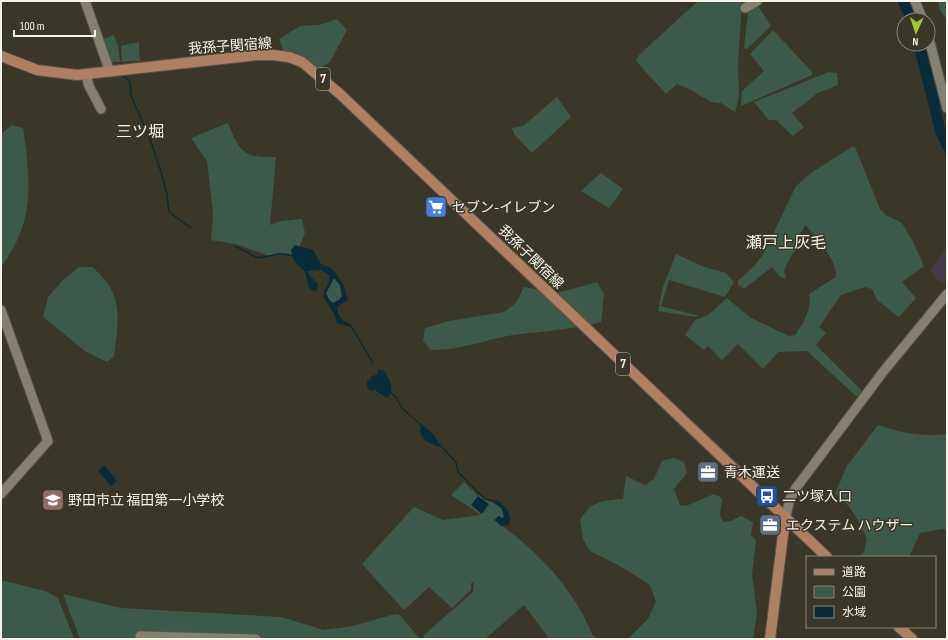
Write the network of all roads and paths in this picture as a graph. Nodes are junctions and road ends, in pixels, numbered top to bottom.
1 (86, 1) edge
2 (757, 1) edge
3 (915, 1) edge
4 (745, 8) dead end
5 (920, 12) edge
6 (932, 52) edge
7 (1, 56) edge
8 (110, 72) junction
9 (86, 75) junction
10 (947, 108) edge
11 (101, 109) dead end
12 (947, 294) edge
13 (1, 310) edge
14 (1, 494) edge
15 (785, 519) junction
16 (826, 556) edge
17 (900, 628) edge
18 (140, 636) dead end
19 (256, 639) edge
20 (770, 639) edge
21 (912, 639) edge

1 - 8 street
2 - 4 street
3 - 5 street
6 - 10 street
7 - 9 main road, 我孫子関宿線 / 7
8 - 9 main road, 我孫子関宿線 / 7
8 - 15 main road, 我孫子関宿線 / 7
9 - 11 street
12 - 15 street
13 - 14 street
15 - 16 main road, 我孫子関宿線
15 - 20 main road
17 - 21 main road
18 - 19 street

